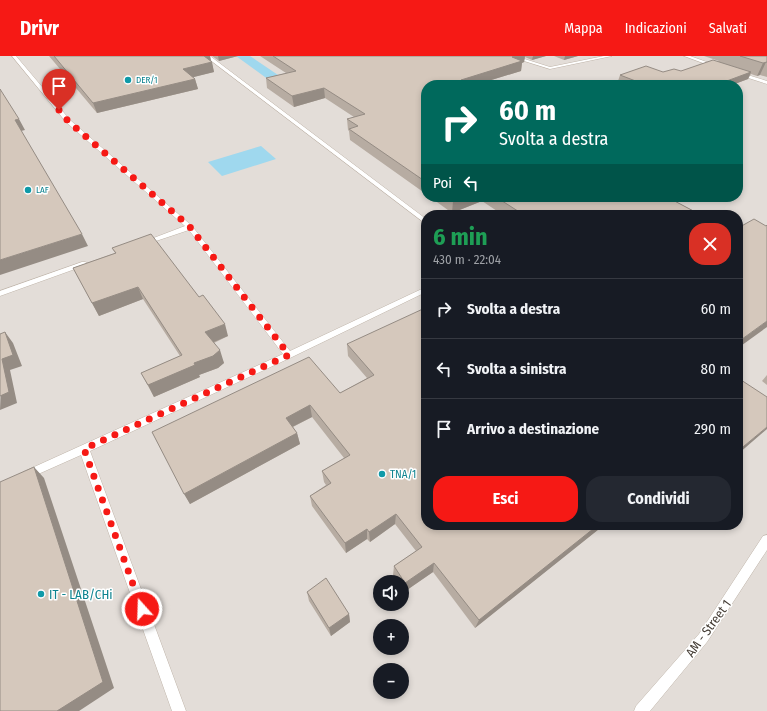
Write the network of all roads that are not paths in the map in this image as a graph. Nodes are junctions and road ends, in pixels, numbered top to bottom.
1 (14, 56) edge
2 (207, 56) edge
3 (510, 56) edge
4 (610, 56) edge
5 (680, 56) edge
6 (686, 56) edge
7 (722, 68) edge
8 (730, 71) edge
9 (767, 83) edge
10 (421, 218) edge
11 (190, 227) junction
12 (139, 245) edge
13 (95, 260) edge
14 (421, 291) edge
15 (0, 294) edge
16 (289, 355) junction
17 (84, 449) junction
18 (21, 478) edge
19 (767, 540) edge
20 (178, 711) edge
21 (641, 711) edge

1 - 11 lane
2 - 10 lane
3 - 4 lane
5 - 6 lane
6 - 7 lane
8 - 9 lane
11 - 12 lane
11 - 16 lane
13 - 15 lane
14 - 16 lane
16 - 17 lane
17 - 18 lane
17 - 20 lane
19 - 21 lane, AM - Street 1

